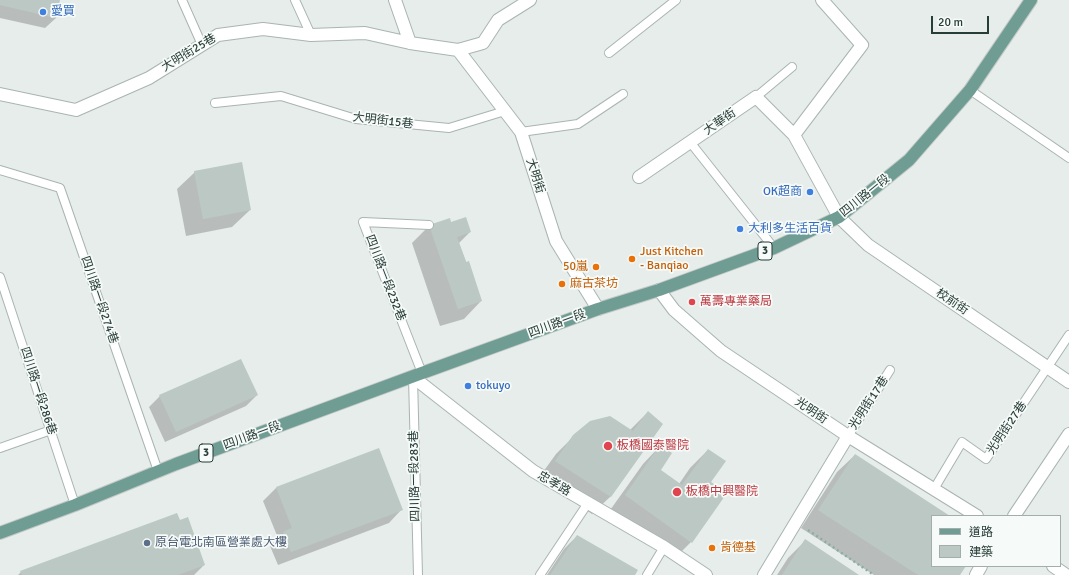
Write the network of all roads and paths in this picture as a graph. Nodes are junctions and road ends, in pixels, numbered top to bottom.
1 (182, 0) edge
2 (295, 0) edge
3 (395, 0) edge
4 (530, 0) edge
5 (676, 0) edge
6 (822, 0) edge
7 (1031, 0) edge
8 (311, 35) junction
9 (410, 43) junction
10 (202, 45) junction
11 (458, 50) junction
12 (609, 53) dead end
13 (792, 67) dead end
14 (970, 90) junction
15 (0, 94) edge
16 (623, 94) dead end
17 (756, 97) junction
18 (215, 103) dead end
19 (505, 111) junction
20 (521, 132) junction
21 (794, 134) junction
22 (690, 142) junction
23 (1069, 158) edge
24 (0, 170) edge
25 (639, 177) dead end
26 (839, 217) junction
27 (429, 225) dead end
28 (774, 248) junction
29 (0, 277) edge
30 (659, 290) junction
31 (598, 309) junction
32 (1069, 336) edge
33 (1047, 367) junction
34 (890, 370) dead end
35 (418, 375) junction
36 (1069, 382) edge
37 (51, 430) junction
38 (1069, 434) edge
39 (848, 436) junction
40 (0, 448) edge
41 (158, 471) junction
42 (934, 489) junction
43 (588, 503) junction
44 (75, 505) junction
45 (975, 515) edge
46 (1015, 515) edge
47 (796, 522) junction
48 (0, 533) edge
49 (664, 547) junction
50 (1054, 567) edge
51 (418, 575) edge
52 (540, 575) edge
53 (647, 575) edge
54 (706, 575) edge
55 (764, 575) edge
56 (874, 575) edge
57 (1066, 575) edge

1 - 10 lane
2 - 8 lane
3 - 9 street
4 - 11 street
5 - 12 lane
6 - 21 street
7 - 14 main road, 四川路一段 / 3
8 - 9 street, 大明街25巷
8 - 10 street, 大明街25巷
9 - 11 street, 大明街25巷
10 - 15 street, 大明街25巷
11 - 19 street, 大明街
13 - 17 lane
14 - 23 lane
14 - 26 main road, 四川路一段 / 3
16 - 20 lane
17 - 21 street
17 - 22 street, 大華街
18 - 19 lane, 大明街15巷
19 - 20 street, 大明街
20 - 31 street, 大明街
21 - 26 street
22 - 25 street, 大華街
22 - 28 lane
24 - 41 lane, 四川路一段274巷
26 - 28 main road, 四川路一段 / 3
26 - 33 street, 校前街
27 - 35 lane, 四川路一段232巷
28 - 30 main road, 四川路一段 / 3
29 - 37 lane, 四川路一段286巷
30 - 31 main road, 四川路一段 / 3
30 - 39 street, 光明街
31 - 35 main road, 四川路一段 / 3
32 - 33 lane
33 - 36 street, 校前街
33 - 42 lane, 光明街27巷
34 - 39 lane, 光明街17巷
35 - 41 main road, 四川路一段 / 3
35 - 43 street, 忠孝路
35 - 51 lane, 四川路一段283巷
37 - 40 lane
37 - 44 lane, 四川路一段286巷
38 - 46 street
39 - 42 street, 光明街
39 - 47 street
41 - 44 main road, 四川路一段 / 3
42 - 45 street, 光明街
43 - 49 street, 忠孝路
43 - 52 lane
44 - 48 main road, 四川路一段 / 3
47 - 55 street
47 - 56 path
49 - 53 lane
49 - 54 street, 忠孝路
50 - 57 street

